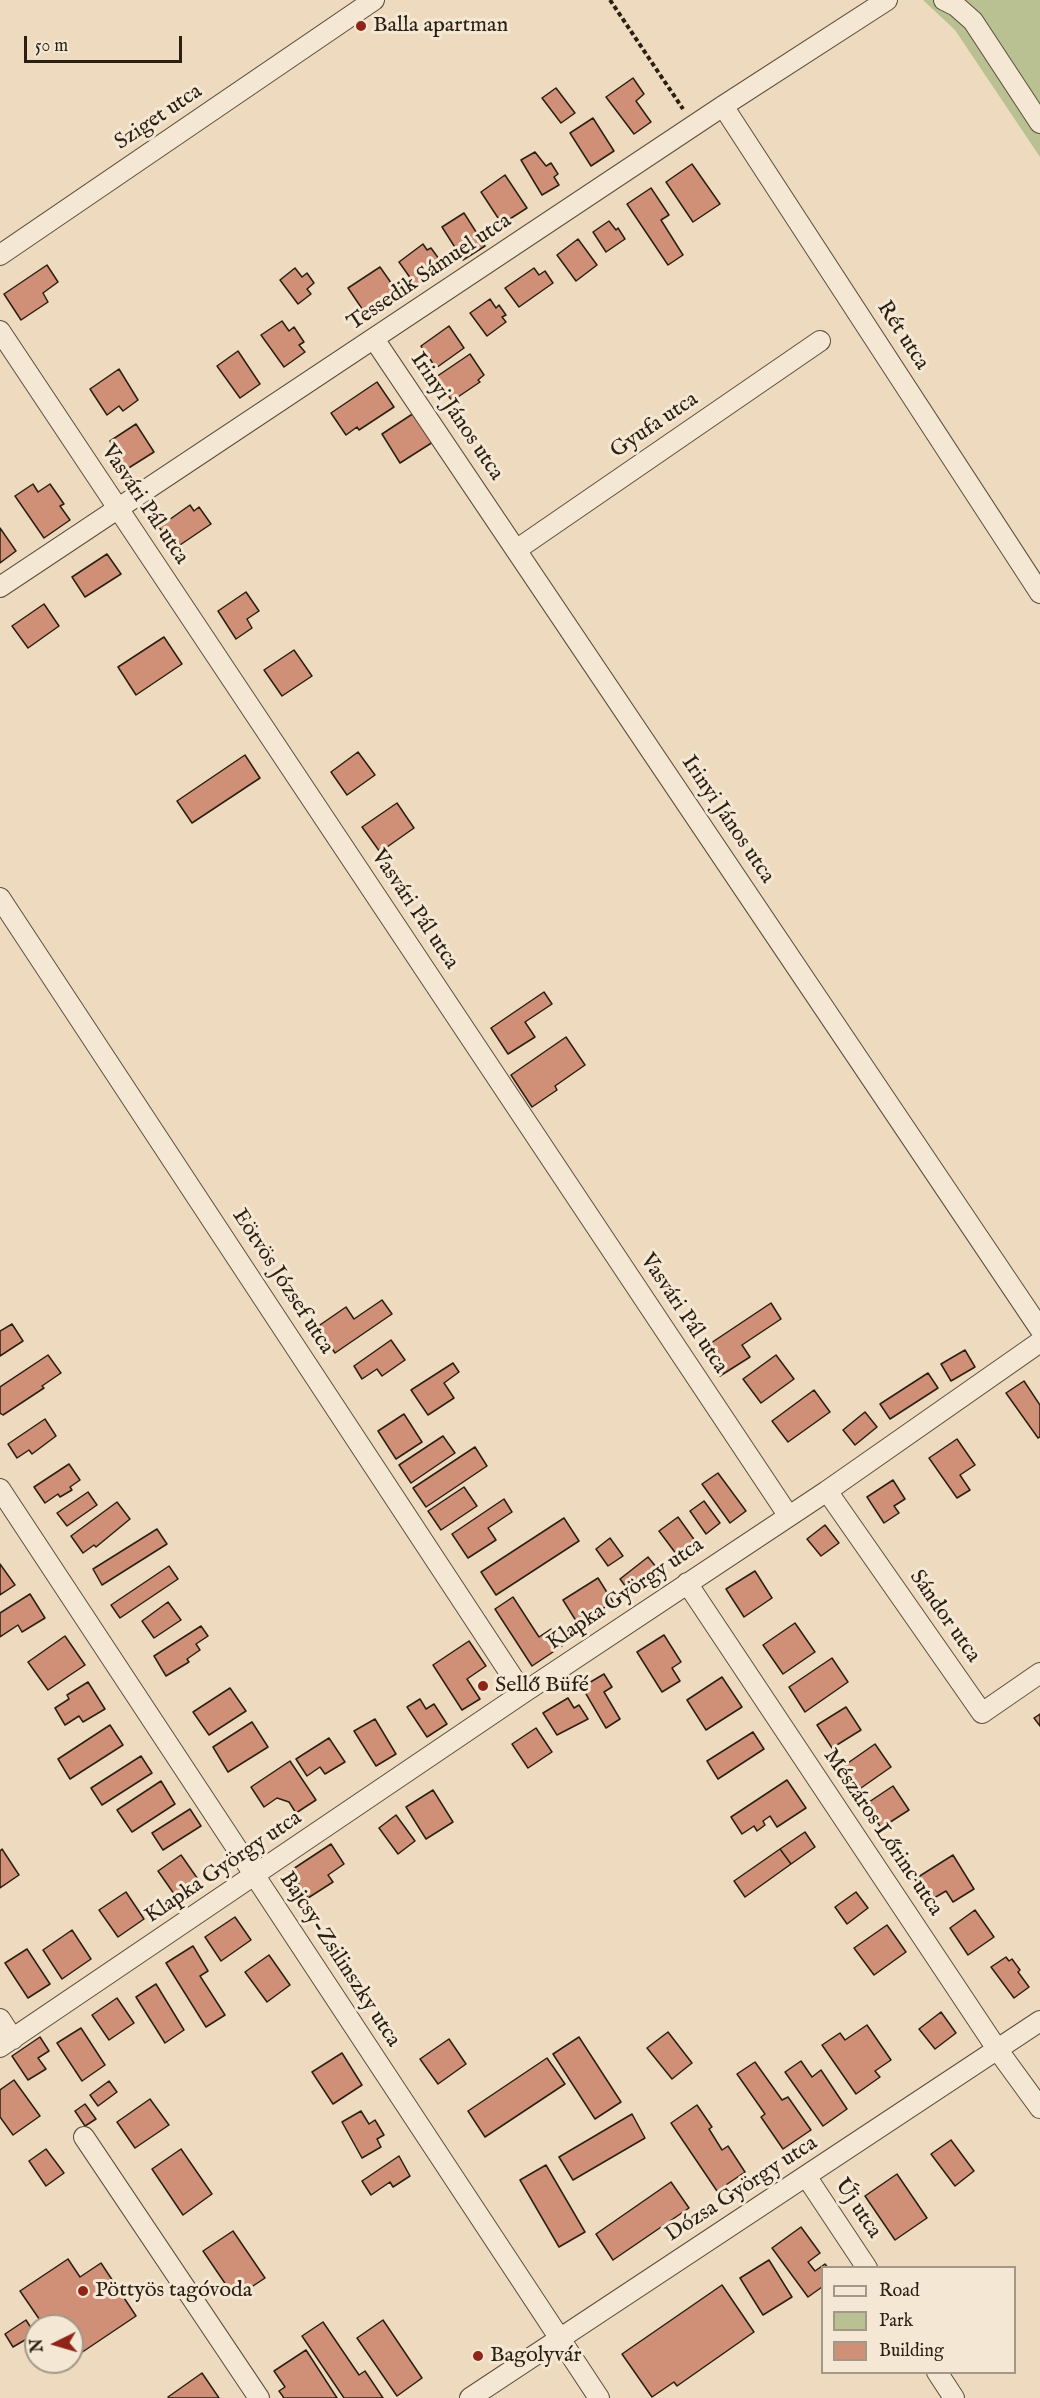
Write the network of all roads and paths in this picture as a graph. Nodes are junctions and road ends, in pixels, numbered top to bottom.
1 (374, 0) edge
2 (610, 0) edge
3 (887, 0) edge
4 (944, 0) edge
5 (723, 106) junction
6 (1040, 123) edge
7 (694, 126) junction
8 (0, 255) edge
9 (0, 331) edge
10 (374, 339) junction
11 (820, 341) dead end
12 (118, 509) junction
13 (516, 550) junction
14 (0, 587) edge
15 (1040, 593) edge
16 (0, 898) edge
17 (1040, 1329) edge
18 (1040, 1342) edge
19 (0, 1489) edge
20 (827, 1491) junction
21 (788, 1515) junction
22 (687, 1583) junction
23 (1040, 1673) edge
24 (523, 1693) junction
25 (255, 1876) junction
26 (0, 2019) edge
27 (1040, 2021) edge
28 (7, 2043) edge
29 (997, 2049) junction
30 (1040, 2109) edge
31 (84, 2137) dead end
32 (806, 2176) junction
33 (866, 2266) edge
34 (559, 2338) junction
35 (938, 2374) edge
36 (260, 2398) edge
37 (470, 2398) edge
38 (599, 2398) edge
39 (954, 2398) edge

1 - 8 street, Sziget utca
2 - 7 path
3 - 5 street, Tessedik Sámuel utca
4 - 6 street
5 - 7 street, Tessedik Sámuel utca
5 - 15 street, Rét utca
7 - 10 street, Tessedik Sámuel utca
9 - 12 street, Vasvári Pál utca
10 - 12 street, Tessedik Sámuel utca
10 - 13 street, Irinyi János utca
11 - 13 street, Gyufa utca
12 - 14 street, Tessedik Sámuel utca
12 - 21 street, Vasvári Pál utca
13 - 17 street, Irinyi János utca
16 - 24 street, Eötvös József utca
18 - 20 street, Klapka György utca
19 - 25 street, Bajcsy-Zsilinszky utca
20 - 21 street, Klapka György utca
20 - 23 street, Sándor utca
21 - 22 street, Klapka György utca
22 - 24 street, Klapka György utca
22 - 29 street, Mészáros Lőrinc utca
24 - 25 street, Klapka György utca
25 - 28 street, Klapka György utca
25 - 34 street, Bajcsy-Zsilinszky utca
26 - 28 street
27 - 29 street, Dózsa György utca
29 - 30 street, Mészáros Lőrinc utca
29 - 32 street, Dózsa György utca
31 - 36 street
32 - 33 street, Új utca
32 - 34 street, Dózsa György utca
34 - 37 street, Dózsa György utca
34 - 38 street, Bajcsy-Zsilinszky utca
35 - 39 street

